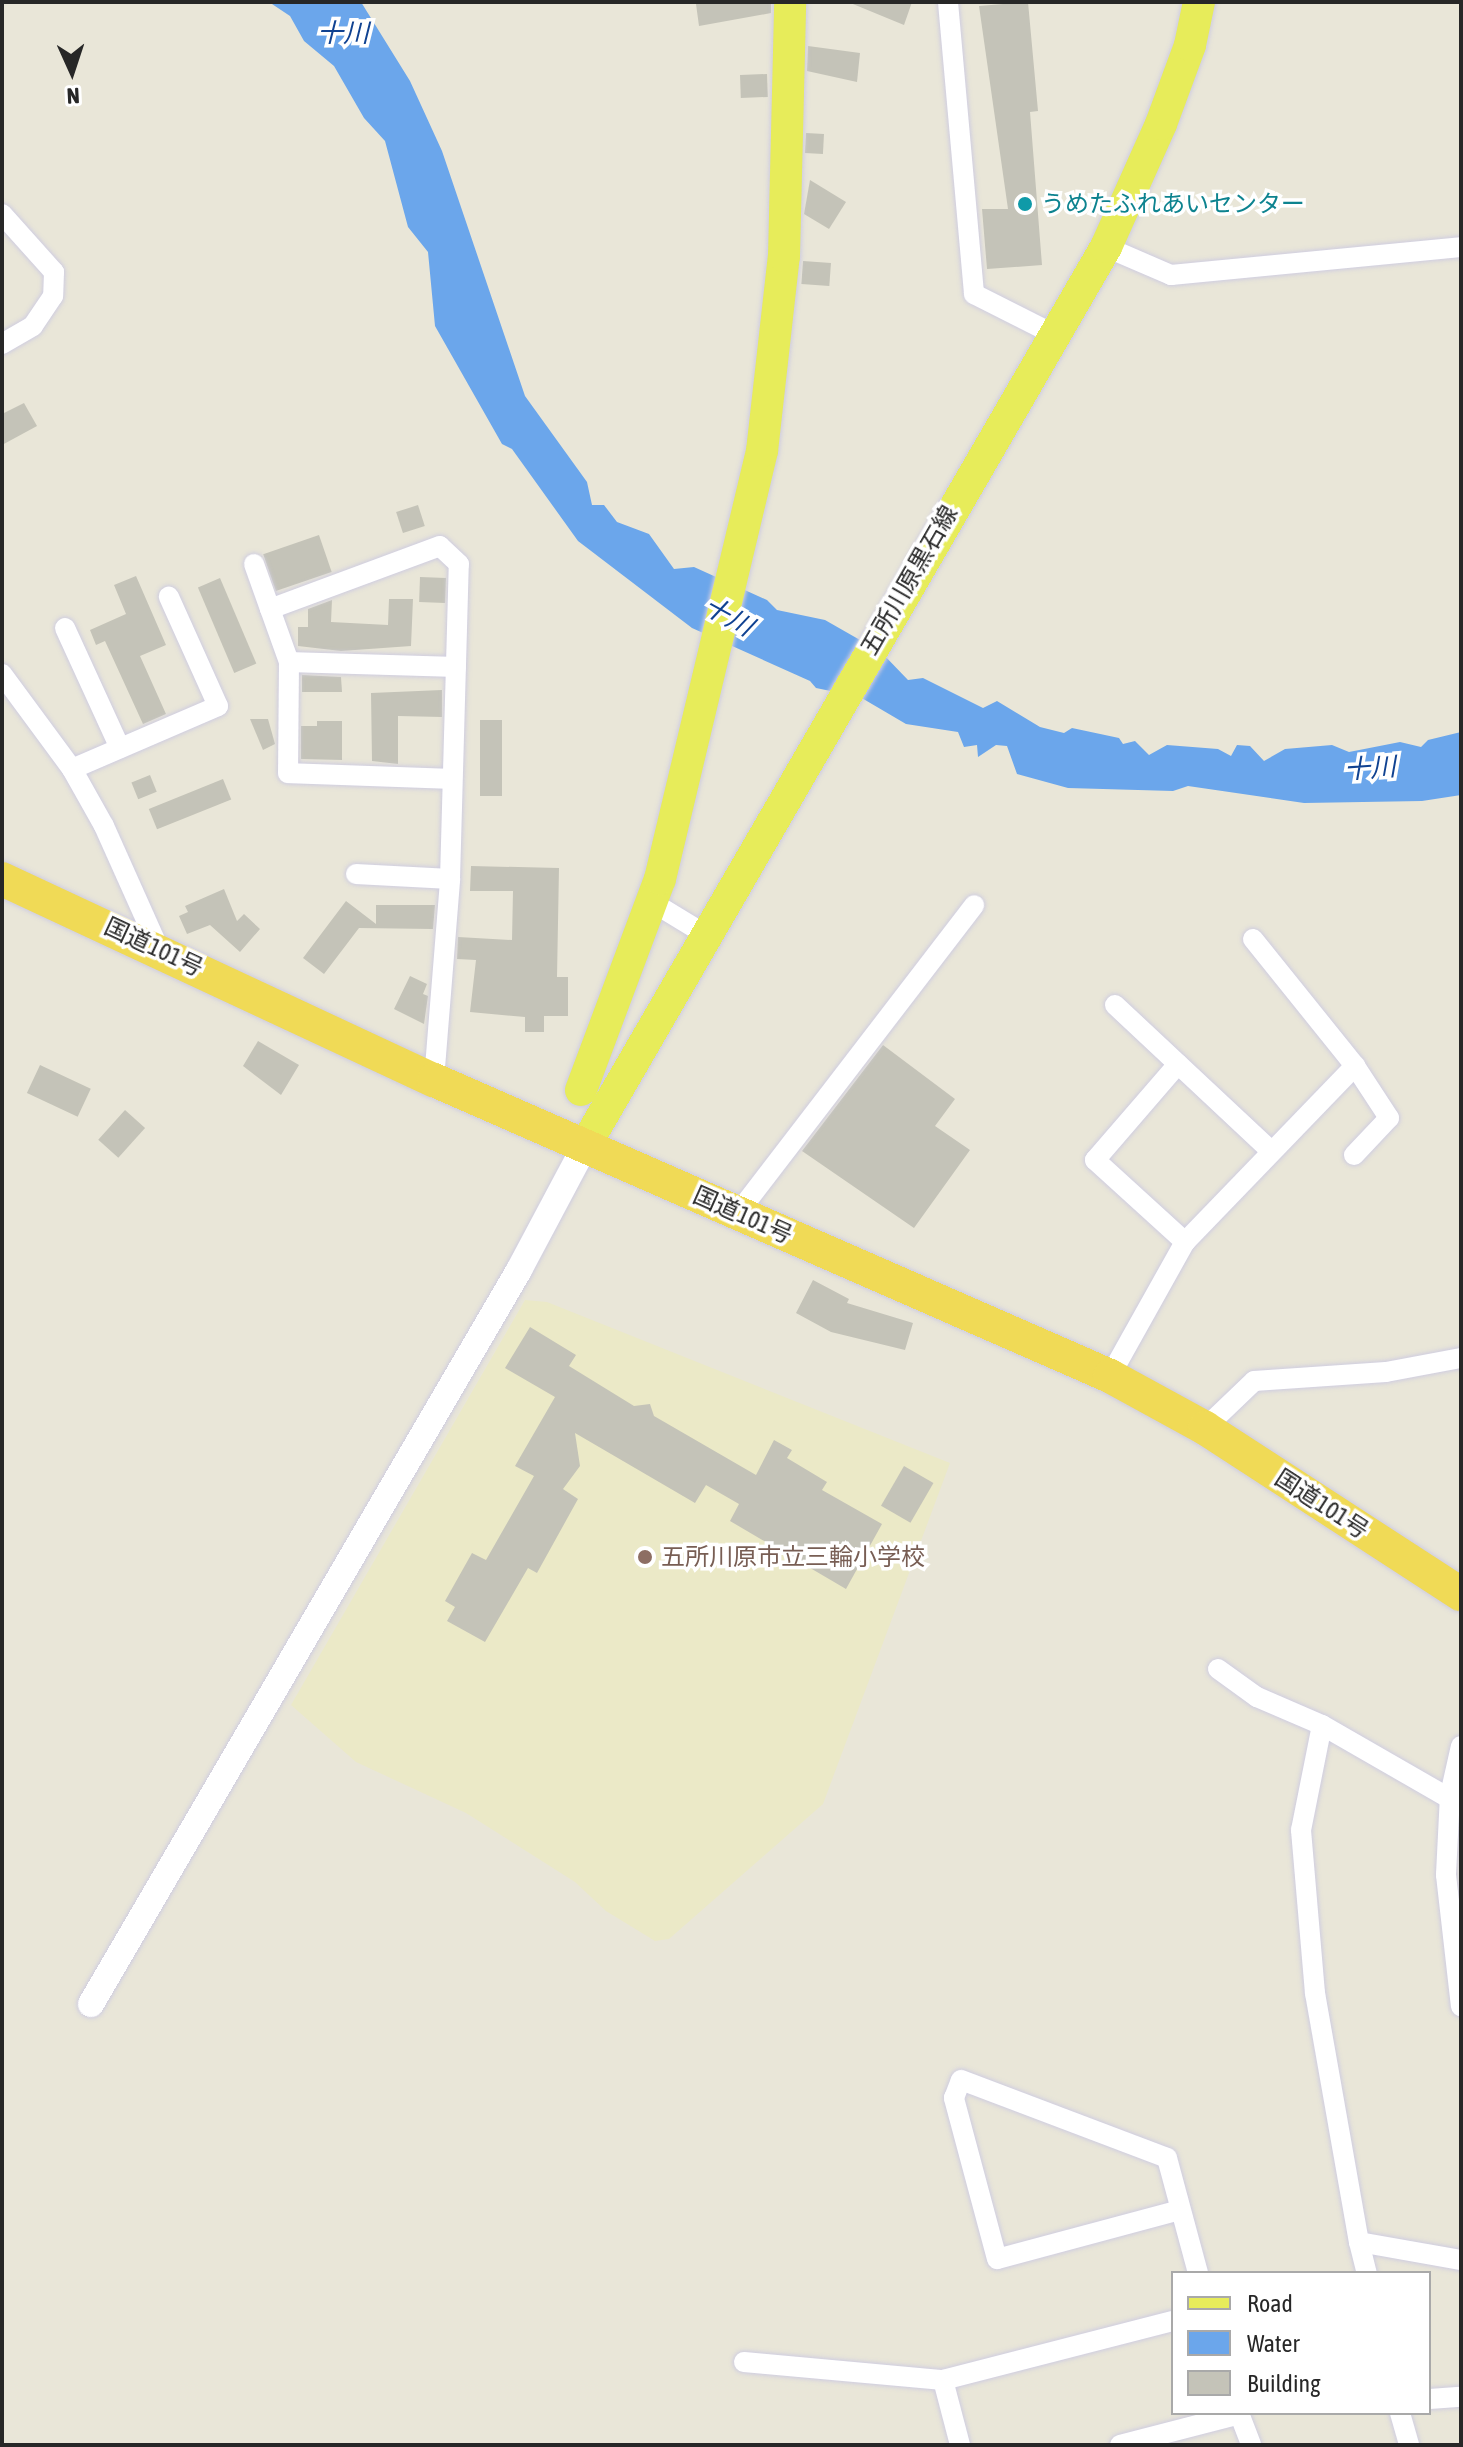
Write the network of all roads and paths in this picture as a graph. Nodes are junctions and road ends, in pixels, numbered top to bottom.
1 (790, 2) edge
2 (948, 2) edge
3 (1199, 2) edge
4 (2, 214) edge
5 (1106, 247) junction
6 (1461, 247) edge
7 (1055, 335) junction
8 (2, 344) edge
9 (254, 564) dead end
10 (169, 597) dead end
11 (270, 609) junction
12 (65, 628) dead end
13 (289, 662) junction
14 (456, 667) junction
15 (2, 674) edge
16 (120, 748) junction
17 (72, 769) junction
18 (451, 779) junction
19 (356, 874) dead end
20 (2, 879) edge
21 (450, 879) junction
22 (652, 902) junction
23 (974, 905) dead end
24 (706, 935) junction
25 (1253, 939) dead end
26 (158, 947) junction
27 (1115, 1005) dead end
28 (1178, 1064) junction
29 (1355, 1066) junction
30 (434, 1080) junction
31 (581, 1090) dead end
32 (586, 1144) junction
33 (1270, 1150) junction
34 (1354, 1155) dead end
35 (738, 1213) junction
36 (1185, 1242) junction
37 (1461, 1358) edge
38 (1110, 1376) junction
39 (1205, 1428) junction
40 (1461, 1594) edge
41 (1218, 1669) dead end
42 (1322, 1725) junction
43 (1461, 1746) edge
44 (1456, 1800) edge
45 (91, 2004) dead end
46 (1461, 2006) edge
47 (1180, 2210) junction
48 (1359, 2242) junction
49 (1461, 2260) edge
50 (1197, 2271) edge
51 (1366, 2271) edge
52 (1171, 2322) edge
53 (744, 2362) dead end
54 (943, 2380) junction
55 (1461, 2397) edge
56 (1431, 2399) edge
57 (1235, 2415) edge
58 (1239, 2415) edge
59 (1401, 2415) edge
60 (960, 2445) edge
61 (1120, 2445) edge
62 (1251, 2445) edge
63 (1409, 2445) edge

1 - 22 main road
2 - 7 street
3 - 5 main road, 五所川原黒石線
4 - 8 street
5 - 6 street
5 - 7 main road, 五所川原黒石線
7 - 24 main road, 五所川原黒石線
9 - 11 street
10 - 16 street
11 - 13 street
11 - 14 street
12 - 16 street
13 - 14 street
13 - 18 street
14 - 18 street
15 - 17 street
16 - 17 street
17 - 26 street
18 - 21 street
19 - 21 street
20 - 26 highway, 国道101号
21 - 30 street
22 - 24 street
22 - 31 main road
23 - 35 street
24 - 32 main road, 五所川原黒石線
25 - 29 street
26 - 30 highway, 国道101号
27 - 28 street
28 - 33 street
28 - 36 street
29 - 33 street
29 - 34 street
30 - 32 highway, 国道101号
32 - 35 highway, 国道101号
32 - 45 street
33 - 36 street
35 - 38 highway, 国道101号
36 - 38 street
37 - 39 street
38 - 39 highway, 国道101号
39 - 40 highway, 国道101号
41 - 42 street
42 - 44 street
42 - 48 street
43 - 44 street
44 - 46 street
47 - 47 street
47 - 50 street
48 - 49 street
48 - 51 street
52 - 54 street
53 - 54 street
54 - 60 street
55 - 56 street
57 - 61 street
58 - 62 street
59 - 63 street

